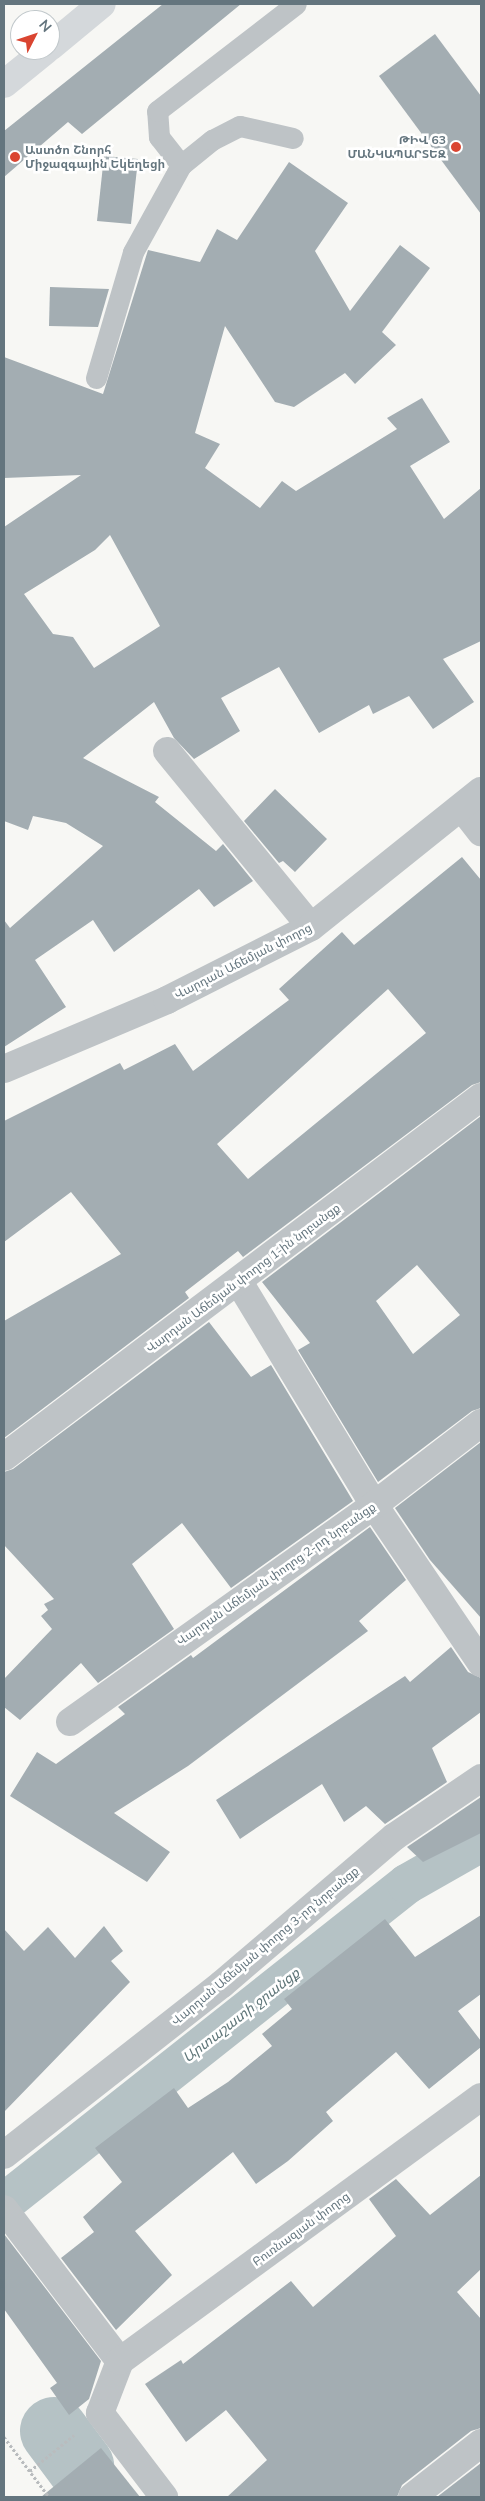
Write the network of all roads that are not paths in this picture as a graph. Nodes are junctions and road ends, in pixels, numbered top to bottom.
1 (102, 4) edge
2 (296, 4) edge
3 (60, 38) edge
4 (34, 60) edge
5 (4, 84) edge
6 (293, 138) dead end
7 (181, 165) junction
8 (96, 378) dead end
9 (166, 751) dead end
10 (472, 799) edge
11 (481, 832) edge
12 (311, 927) junction
13 (4, 1069) edge
14 (481, 1097) edge
15 (239, 1282) junction
16 (481, 1423) edge
17 (4, 1456) edge
18 (374, 1505) junction
19 (481, 1663) edge
20 (70, 1722) dead end
21 (481, 1778) edge
22 (481, 2097) edge
23 (4, 2155) edge
24 (4, 2209) edge
25 (120, 2361) junction
26 (481, 2443) edge
27 (164, 2497) edge
28 (412, 2497) edge

1 - 3 main road
2 - 7 lane
4 - 5 main road
6 - 7 lane
7 - 8 lane
9 - 12 street
10 - 11 street
10 - 12 street, Վարդան Աճեմյան փողոց
12 - 13 street, Վարդան Աճեմյան փողոց
14 - 15 street, Վարդան Աճեմյան փողոց 1-ին նրբանցք
15 - 17 street, Վարդան Աճեմյան փողոց 1-ին նրբանցք
15 - 18 street
16 - 18 street, Վարդան Աճեմյան փողոց 2-րդ նրբանցք
18 - 19 street
18 - 20 street, Վարդան Աճեմյան փողոց 2-րդ նրբանցք
21 - 23 street, Վարդան Աճեմյան փողոց 3-րդ նրբանցք
22 - 25 street, Բուռնազյան փողոց
24 - 25 street
25 - 27 street
26 - 28 street

